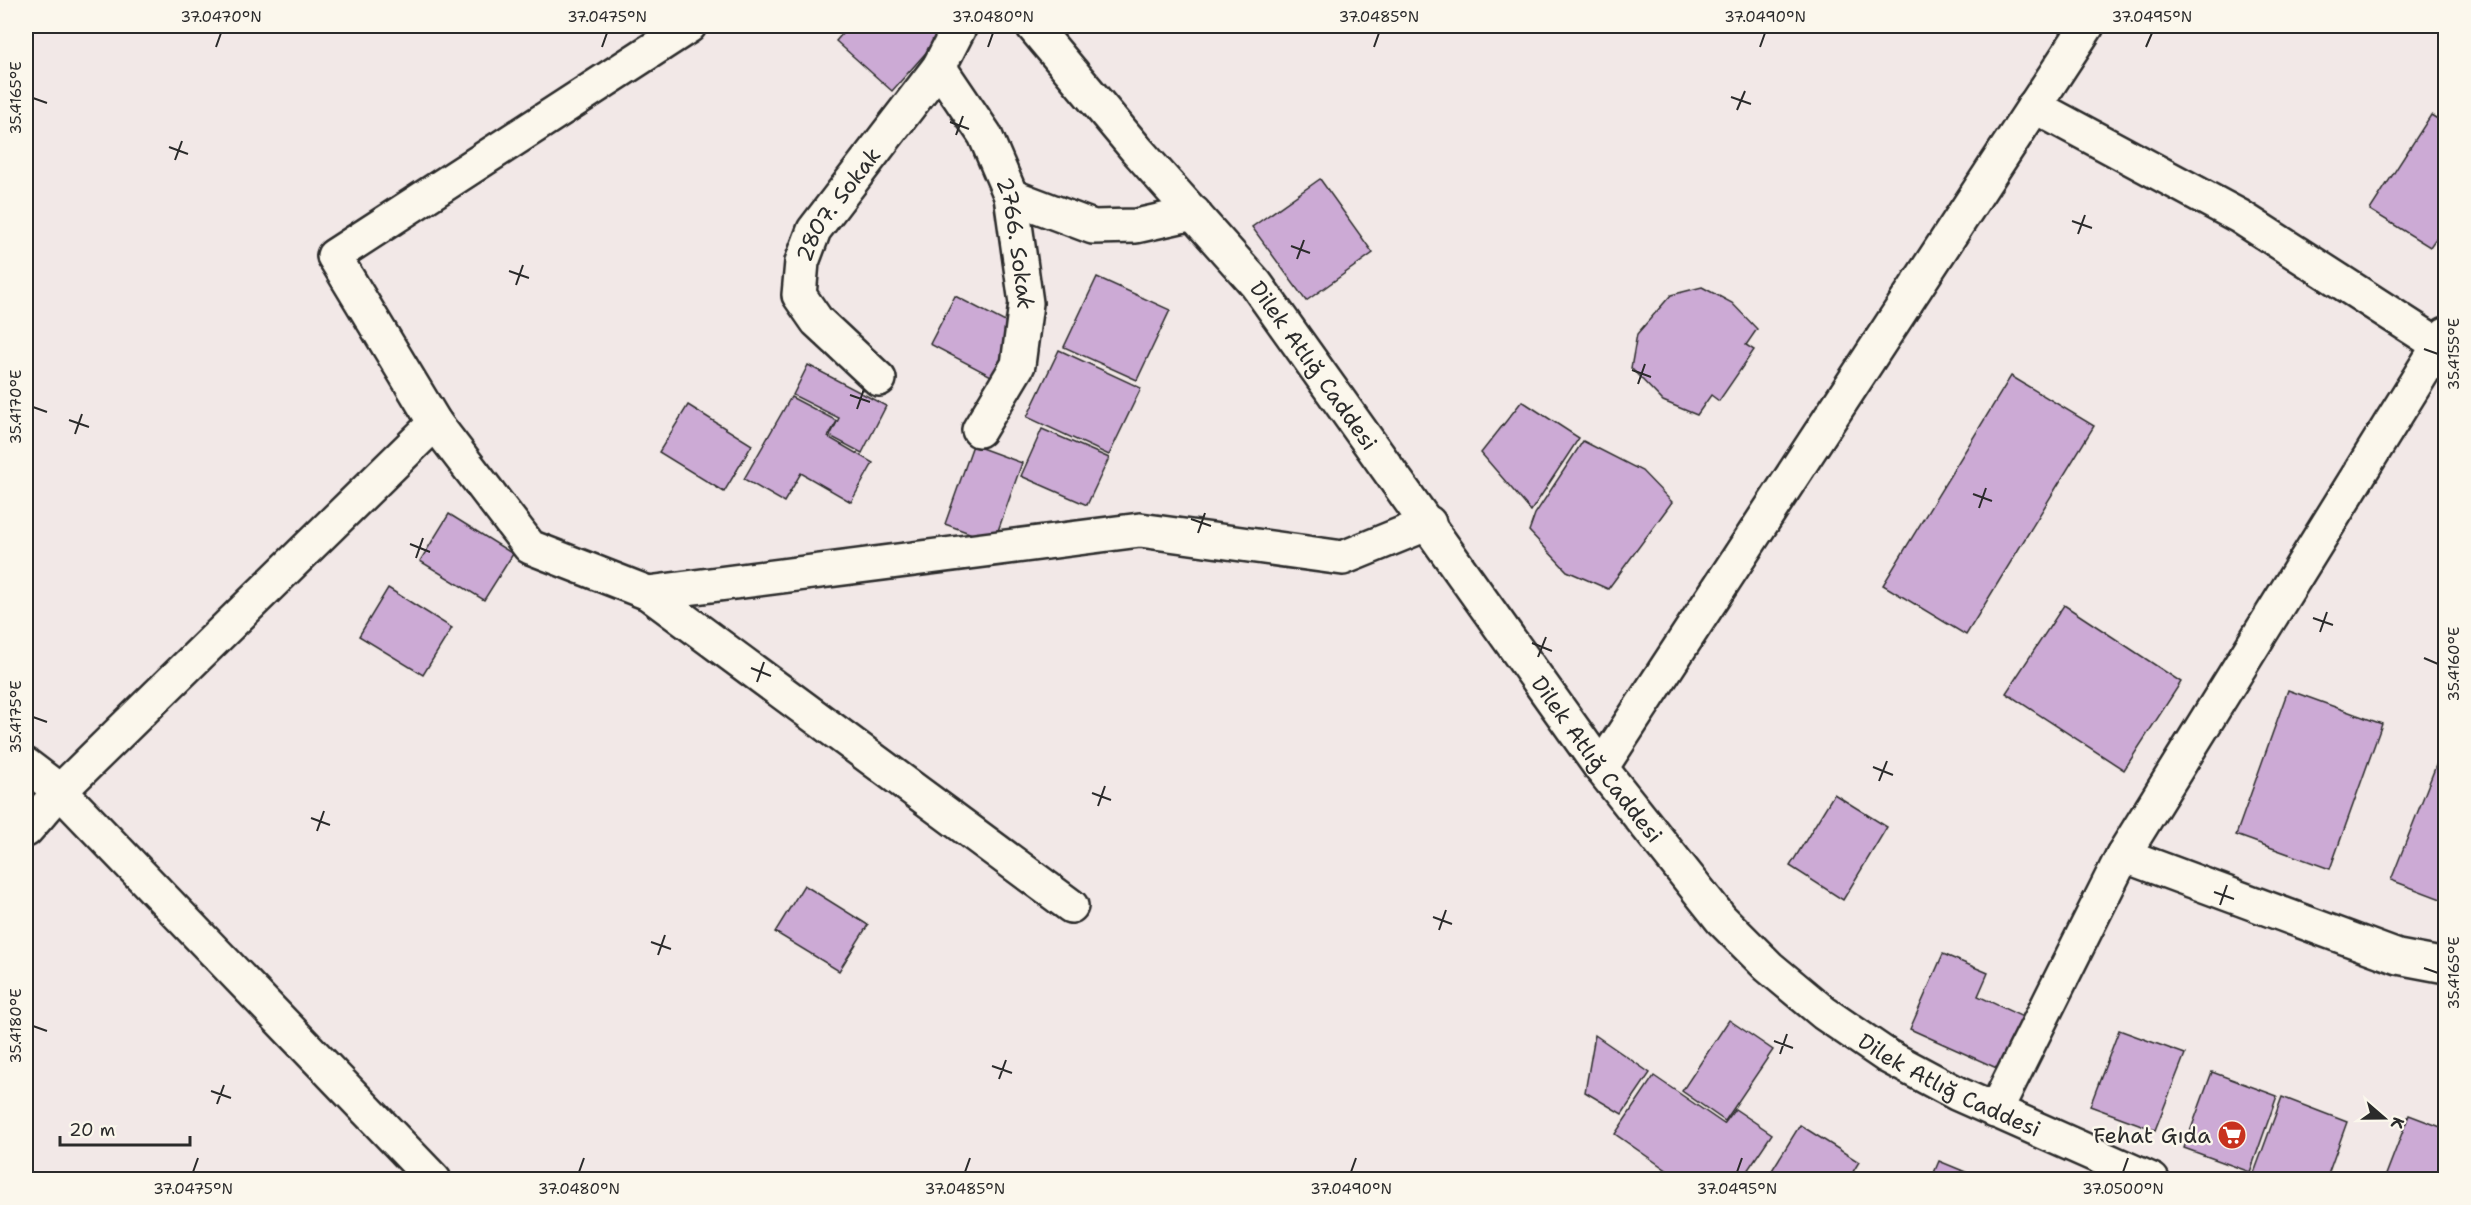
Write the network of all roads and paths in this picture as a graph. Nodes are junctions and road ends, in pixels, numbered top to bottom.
1 (689, 26) edge
2 (960, 26) edge
3 (1033, 26) edge
4 (2086, 26) edge
5 (939, 66) junction
6 (2034, 106) junction
7 (1011, 196) junction
8 (1194, 213) junction
9 (2442, 339) edge
10 (879, 379) dead end
11 (435, 423) junction
12 (979, 430) dead end
13 (1429, 523) junction
14 (648, 593) junction
15 (26, 765) edge
16 (1601, 768) junction
17 (60, 791) junction
18 (26, 830) edge
19 (2123, 855) junction
20 (1071, 906) dead end
21 (2445, 966) edge
22 (1995, 1111) junction
23 (434, 1179) edge
24 (2152, 1179) edge

1 - 11 street
2 - 5 street, 2807. Sokak
3 - 8 street, Dilek Atlığ Caddesi
4 - 6 street
5 - 7 street, 2766. Sokak
5 - 10 street, 2807. Sokak
6 - 9 street
6 - 16 street
7 - 8 street
7 - 12 street, 2766. Sokak
8 - 13 street, Dilek Atlığ Caddesi
9 - 19 street
11 - 14 street
11 - 17 street
13 - 14 street
13 - 16 street, Dilek Atlığ Caddesi
14 - 20 street
15 - 17 street
16 - 22 street, Dilek Atlığ Caddesi
17 - 18 street
17 - 23 street
19 - 21 street
19 - 22 street
22 - 24 street, Dilek Atlığ Caddesi

